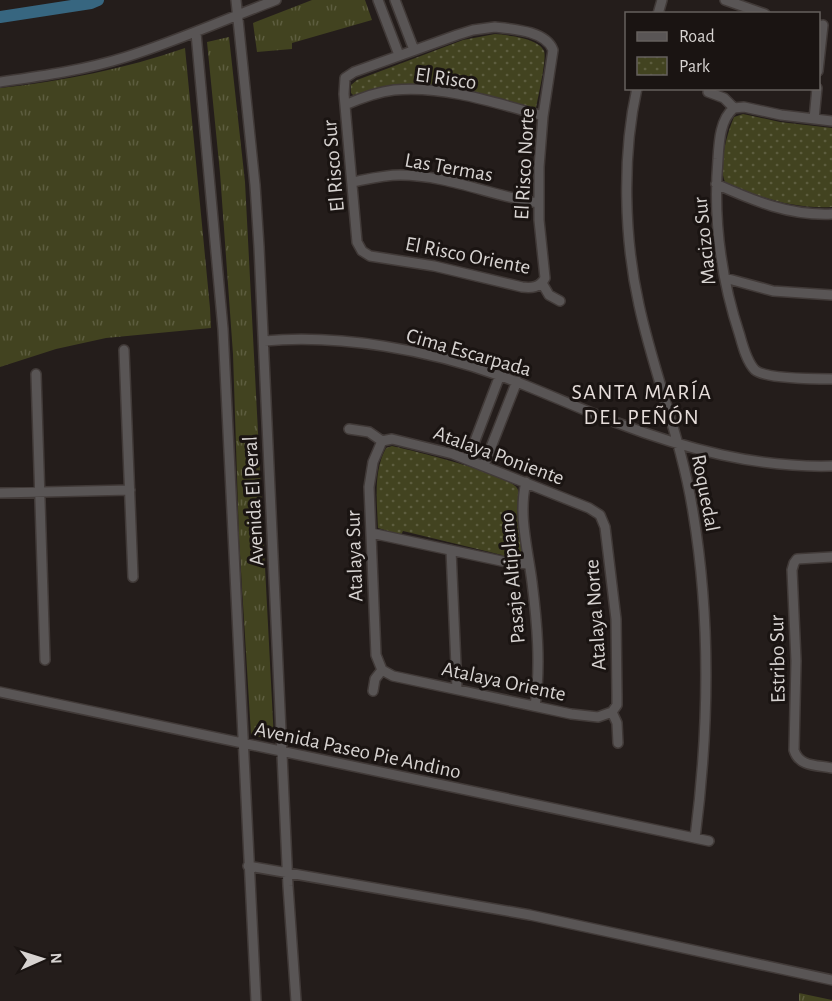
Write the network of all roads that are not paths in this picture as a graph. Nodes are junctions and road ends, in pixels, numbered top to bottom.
1 (236, 0) edge
2 (276, 0) edge
3 (378, 0) edge
4 (395, 0) edge
5 (725, 0) edge
6 (759, 12) edge
7 (237, 15) junction
8 (824, 25) edge
9 (196, 33) junction
10 (414, 50) junction
11 (399, 55) junction
12 (820, 62) edge
13 (0, 82) edge
14 (638, 90) edge
15 (817, 90) edge
16 (708, 92) dead end
17 (345, 105) junction
18 (734, 108) junction
19 (543, 116) junction
20 (814, 119) junction
21 (832, 120) edge
22 (353, 182) junction
23 (716, 184) junction
24 (538, 203) junction
25 (832, 214) edge
26 (362, 251) joint
27 (725, 278) junction
28 (542, 283) junction
29 (832, 295) edge
30 (560, 302) dead end
31 (264, 341) junction
32 (124, 350) dead end
33 (36, 374) dead end
34 (500, 375) junction
35 (832, 379) edge
36 (517, 381) junction
37 (350, 429) dead end
38 (382, 441) junction
39 (678, 444) junction
40 (468, 459) junction
41 (484, 465) junction
42 (832, 466) edge
43 (526, 482) junction
44 (130, 489) junction
45 (40, 492) junction
46 (0, 493) edge
47 (600, 515) joint
48 (371, 533) junction
49 (451, 550) junction
50 (832, 557) edge
51 (529, 564) junction
52 (133, 577) dead end
53 (45, 660) dead end
54 (382, 670) junction
55 (457, 689) junction
56 (373, 691) dead end
57 (0, 692) edge
58 (535, 706) junction
59 (612, 712) junction
60 (618, 743) dead end
61 (244, 744) junction
62 (283, 752) junction
63 (832, 768) edge
64 (695, 838) junction
65 (709, 841) dead end
66 (248, 866) junction
67 (288, 872) junction
68 (832, 980) edge
69 (255, 1001) edge
70 (296, 1001) edge

1 - 7 street, Avenida El Peral
2 - 7 street
3 - 11 street
4 - 10 street
5 - 6 street
7 - 9 street
7 - 31 street, Avenida El Peral
8 - 12 street
9 - 13 street
9 - 61 street, Avenida El Peral
10 - 11 street
10 - 19 street, El Risco Norte
11 - 17 street, El Risco Sur
14 - 39 street, Roquedal
15 - 20 street
16 - 18 street
17 - 19 street, El Risco
17 - 22 street, El Risco Sur
18 - 20 street
18 - 23 street, Macizo Sur
19 - 24 street, El Risco Norte
20 - 21 street
22 - 24 street, Las Termas
22 - 26 street, El Risco Sur
23 - 25 street
23 - 27 street, Macizo Sur
24 - 28 street, El Risco Norte
26 - 28 street, El Risco Oriente
27 - 29 street
27 - 35 street, Macizo Sur
28 - 30 street, El Risco Oriente
31 - 34 street, Cima Escarpada
31 - 62 street, Avenida El Peral
32 - 44 street
33 - 45 street
34 - 36 street, Cima Escarpada
34 - 40 street
36 - 39 street, Cima Escarpada
36 - 41 street
37 - 38 street, Atalaya Poniente
38 - 40 street, Atalaya Poniente
38 - 48 street, Atalaya Sur
39 - 42 street, Cima Escarpada
39 - 64 street, Roquedal
40 - 41 street, Atalaya Poniente
41 - 43 street, Atalaya Poniente
43 - 47 street, Atalaya Poniente
43 - 51 street, Pasaje Altiplano
44 - 45 street
44 - 52 street
45 - 46 street
45 - 53 street
47 - 59 street, Atalaya Norte
48 - 49 street
48 - 54 street, Atalaya Sur
49 - 51 street
49 - 55 street
50 - 63 street, Estribo Sur
51 - 58 street, Pasaje Altiplano
54 - 55 street, Atalaya Oriente
54 - 56 street
55 - 58 street, Atalaya Oriente
57 - 61 street, Avenida Paseo Pie Andino
58 - 59 street, Atalaya Oriente
59 - 60 street
61 - 62 street, Avenida Paseo Pie Andino
61 - 66 street, Avenida El Peral
62 - 64 street, Avenida Paseo Pie Andino
62 - 67 street, Avenida El Peral
64 - 65 street, Avenida Paseo Pie Andino
66 - 67 street
66 - 69 street, Avenida El Peral
67 - 68 street
67 - 70 street, Avenida El Peral

